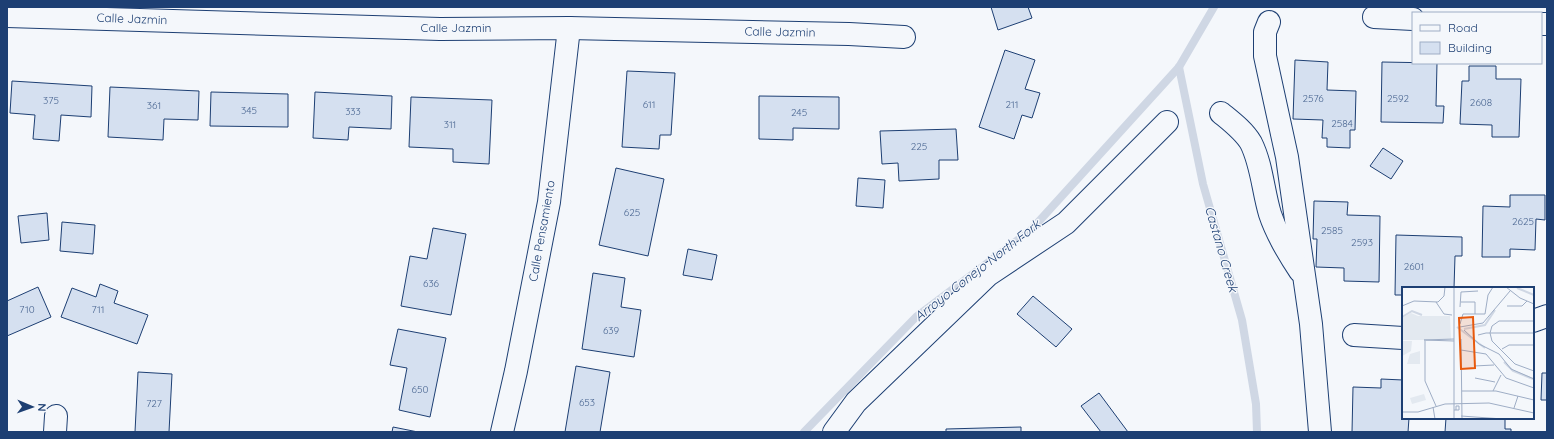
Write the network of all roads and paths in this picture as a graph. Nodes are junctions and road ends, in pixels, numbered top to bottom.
1 (7, 16) edge
2 (1374, 17) dead end
3 (1412, 19) edge
4 (1269, 22) dead end
5 (569, 28) junction
6 (904, 38) dead end
7 (1221, 113) dead end
8 (1167, 122) dead end
9 (1303, 275) junction
10 (1547, 316) edge
11 (1534, 321) edge
12 (1354, 335) dead end
13 (1402, 338) edge
14 (502, 432) edge
15 (834, 432) edge
16 (1320, 432) edge

1 - 5 street, Calle Jazmin
2 - 3 street
4 - 9 street
5 - 6 street, Calle Jazmin
5 - 14 street, Calle Pensamiento
7 - 9 street
8 - 15 street
9 - 16 street
10 - 11 street
12 - 13 street

